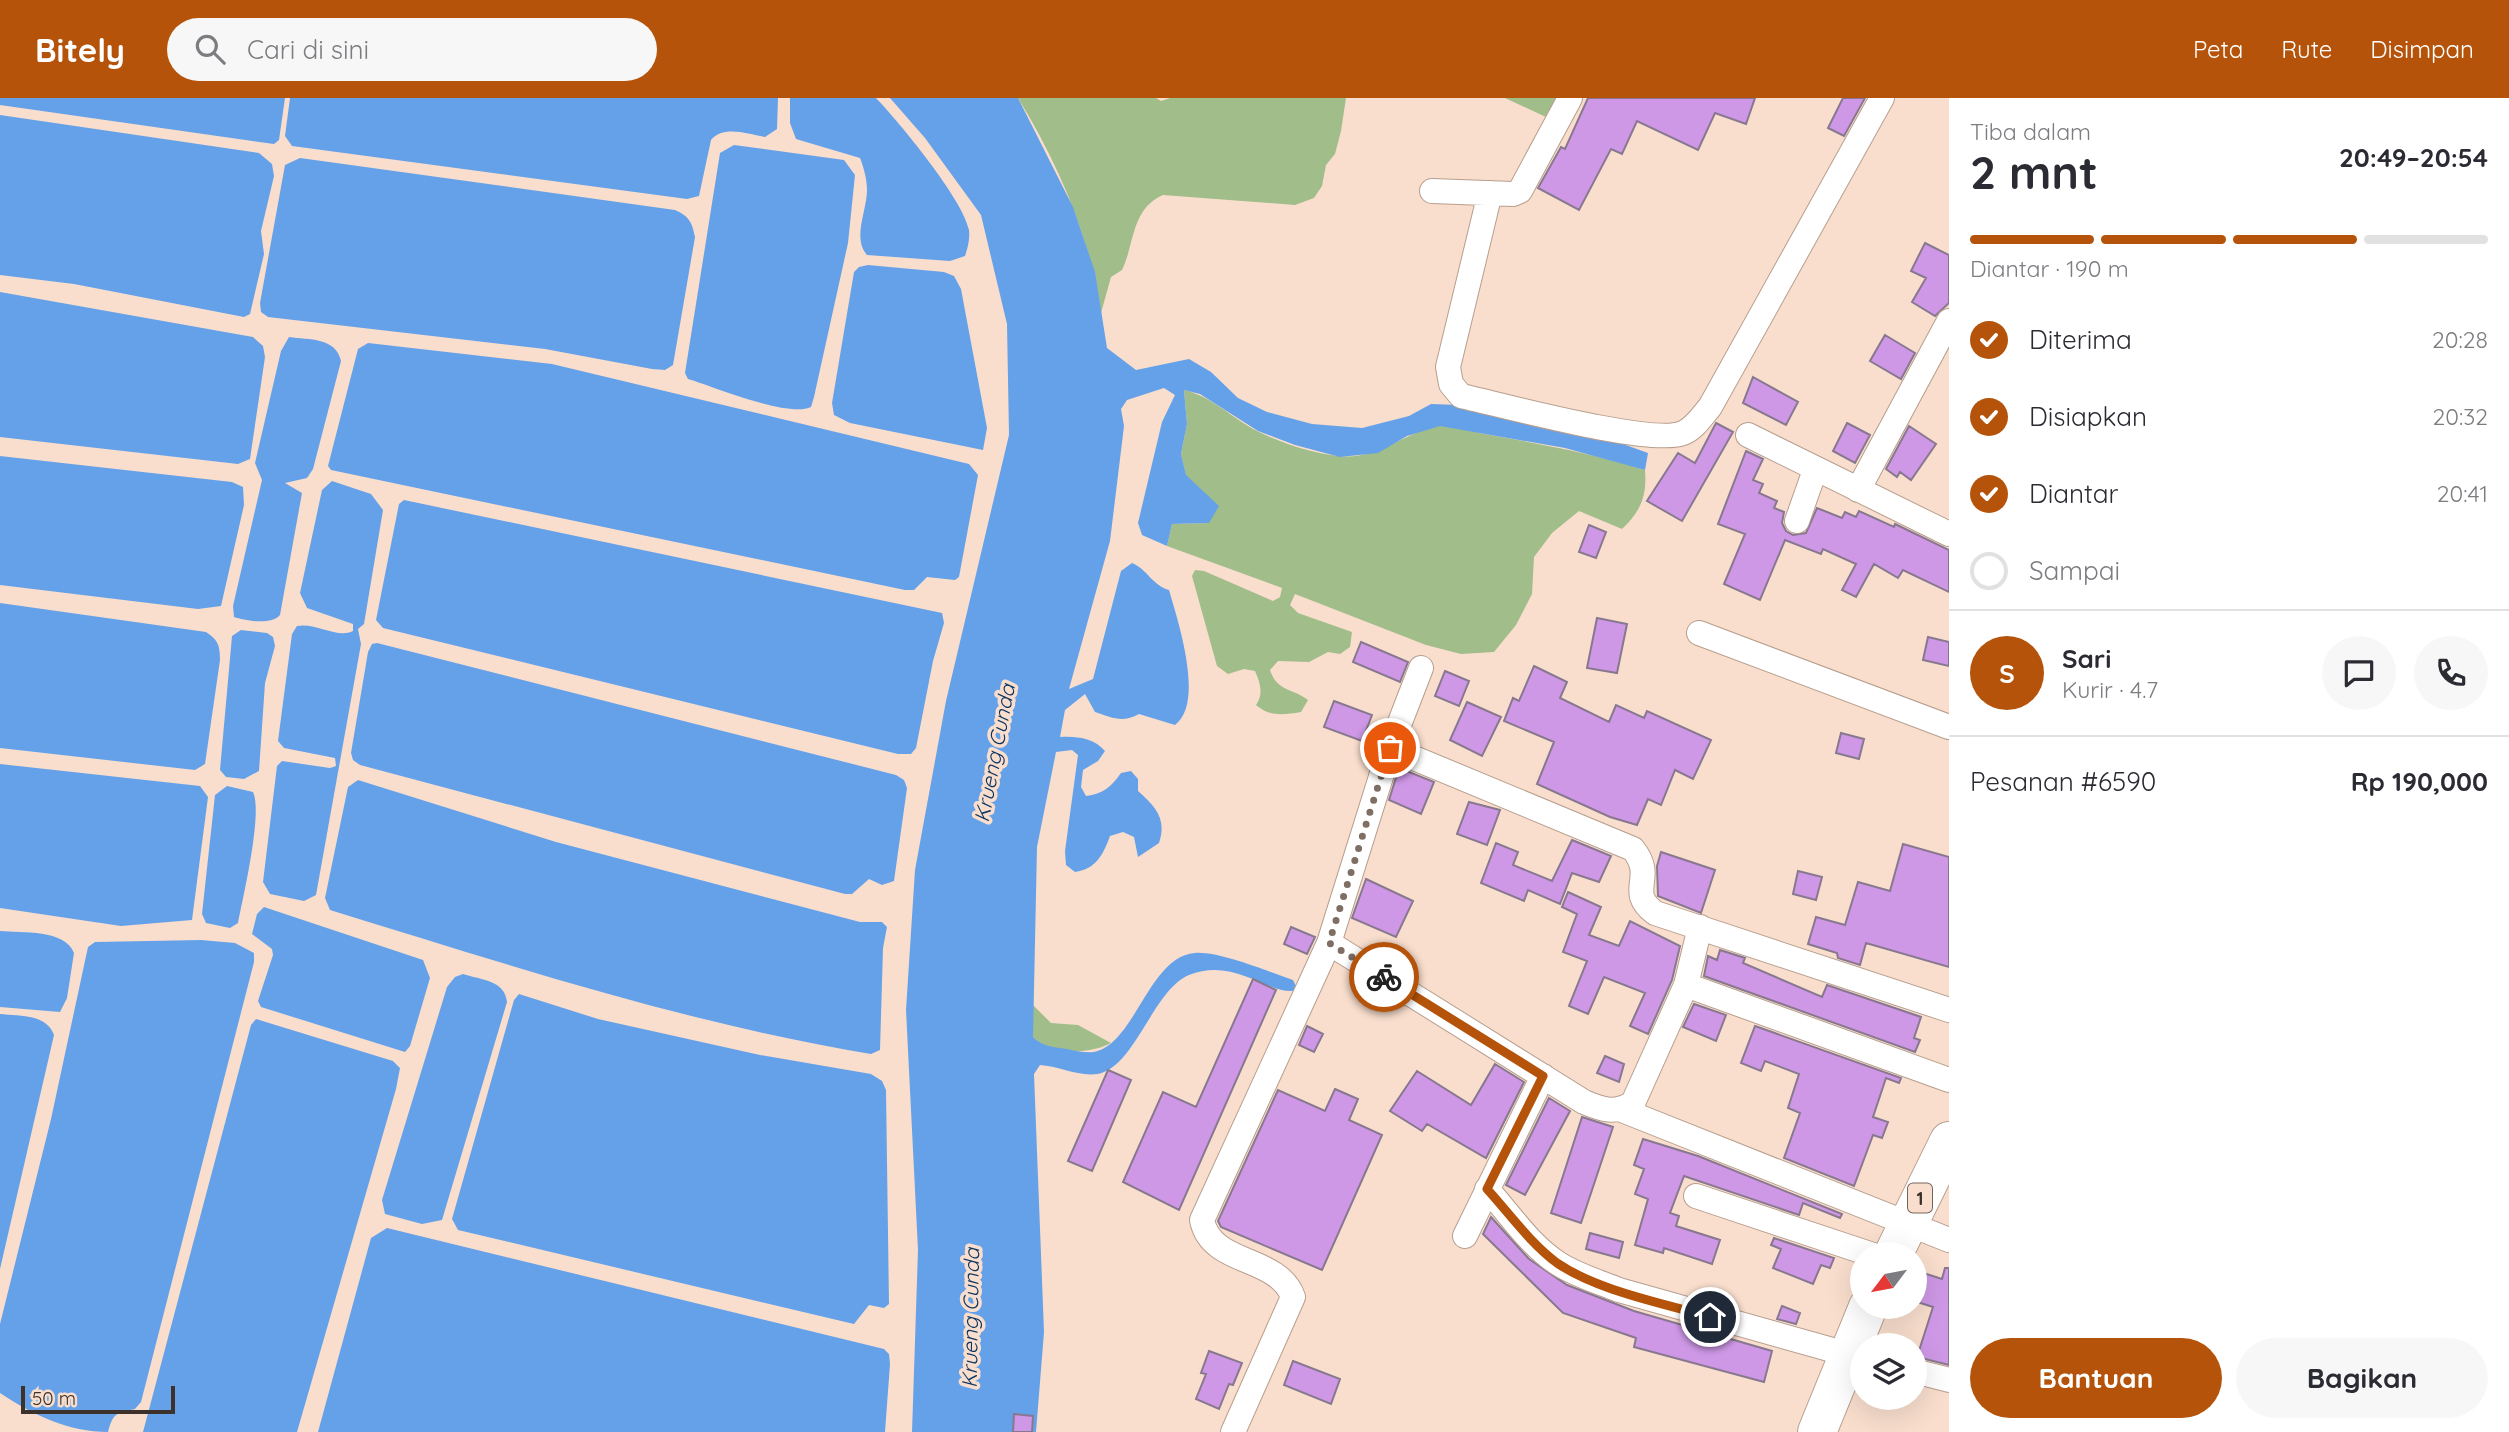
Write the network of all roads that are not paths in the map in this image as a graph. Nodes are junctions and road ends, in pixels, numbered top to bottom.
1 (1570, 98) edge
2 (1882, 98) edge
3 (1432, 191) dead end
4 (1490, 193) junction
5 (1949, 321) edge
6 (1748, 435) dead end
7 (1815, 470) junction
8 (1858, 490) junction
9 (1797, 521) dead end
10 (1949, 534) edge
11 (1699, 634) dead end
12 (1421, 668) dead end
13 (1949, 727) edge
14 (1390, 748) junction
15 (1700, 927) junction
16 (1329, 943) junction
17 (1686, 985) junction
18 (1949, 1010) edge
19 (1543, 1076) junction
20 (1949, 1080) edge
21 (1622, 1110) junction
22 (1949, 1141) edge
23 (1487, 1189) junction
24 (1696, 1196) dead end
25 (1465, 1236) dead end
26 (1900, 1239) edge
27 (1949, 1240) edge
28 (1850, 1247) edge
29 (1850, 1355) edge
30 (1850, 1364) edge
31 (1927, 1374) edge
32 (1949, 1380) edge
33 (1233, 1432) edge
34 (1817, 1432) edge

1 - 4 street
2 - 4 street
3 - 4 street
5 - 8 street
6 - 7 street
7 - 8 street
7 - 9 street
8 - 10 street
11 - 13 street
12 - 14 street
14 - 15 street
14 - 16 street
15 - 17 street
15 - 18 street
16 - 19 street
16 - 33 street
17 - 20 street
17 - 21 street
19 - 21 street
19 - 23 street
21 - 26 street
22 - 26 highway, 1
23 - 25 street
23 - 29 street
24 - 28 street
26 - 27 street
30 - 34 highway
31 - 32 street

